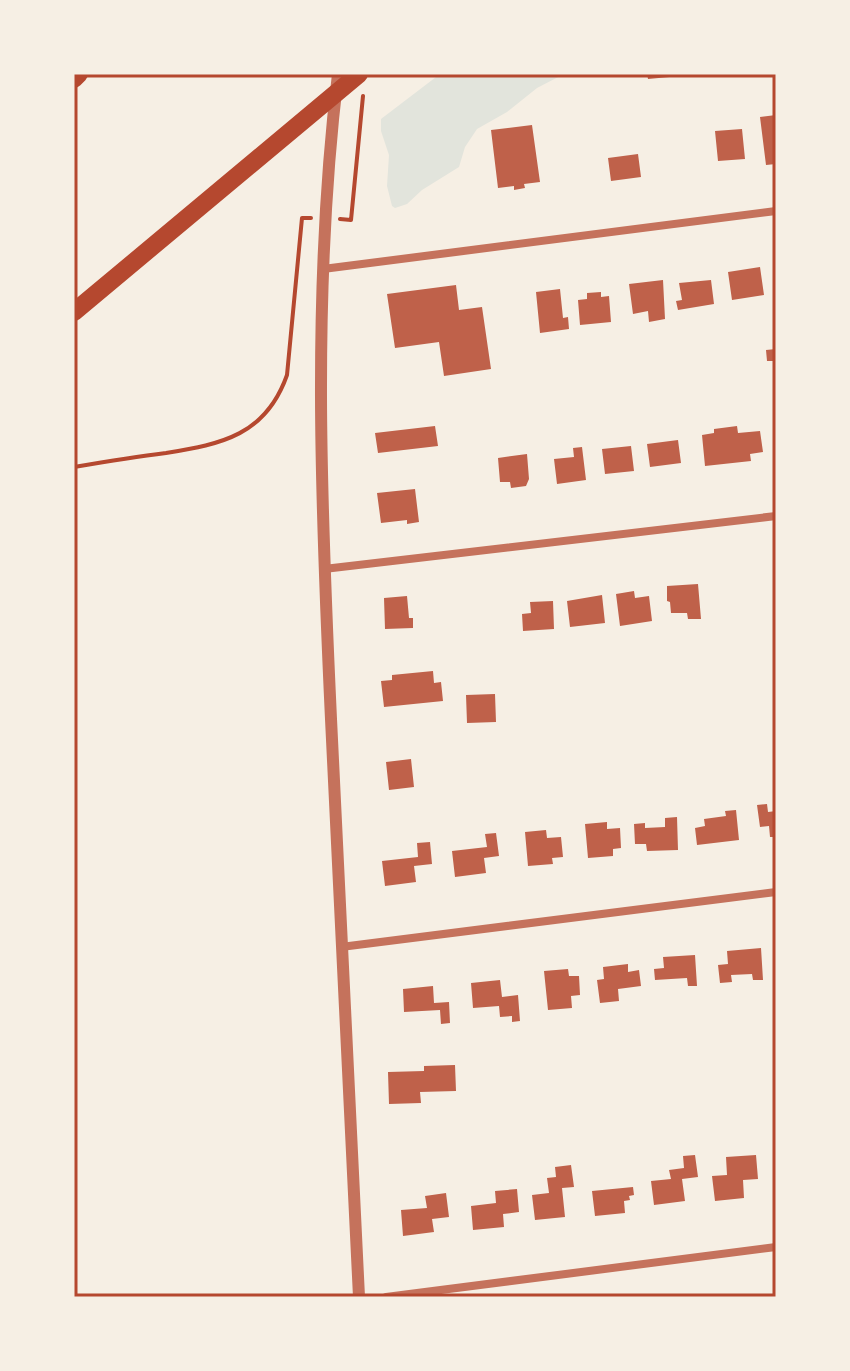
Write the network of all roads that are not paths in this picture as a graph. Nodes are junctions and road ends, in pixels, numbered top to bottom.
1 (79, 74) edge
2 (338, 74) edge
3 (74, 79) edge
4 (362, 80) edge
5 (776, 211) edge
6 (323, 269) junction
7 (74, 312) edge
8 (776, 516) edge
9 (324, 569) junction
10 (776, 892) edge
11 (341, 947) junction
12 (776, 1247) edge
13 (359, 1297) edge
14 (386, 1297) edge

1 - 3 highway
2 - 6 street
4 - 7 highway
5 - 6 street
6 - 9 street
8 - 9 street
9 - 11 street
10 - 11 street
11 - 13 street
12 - 14 street

